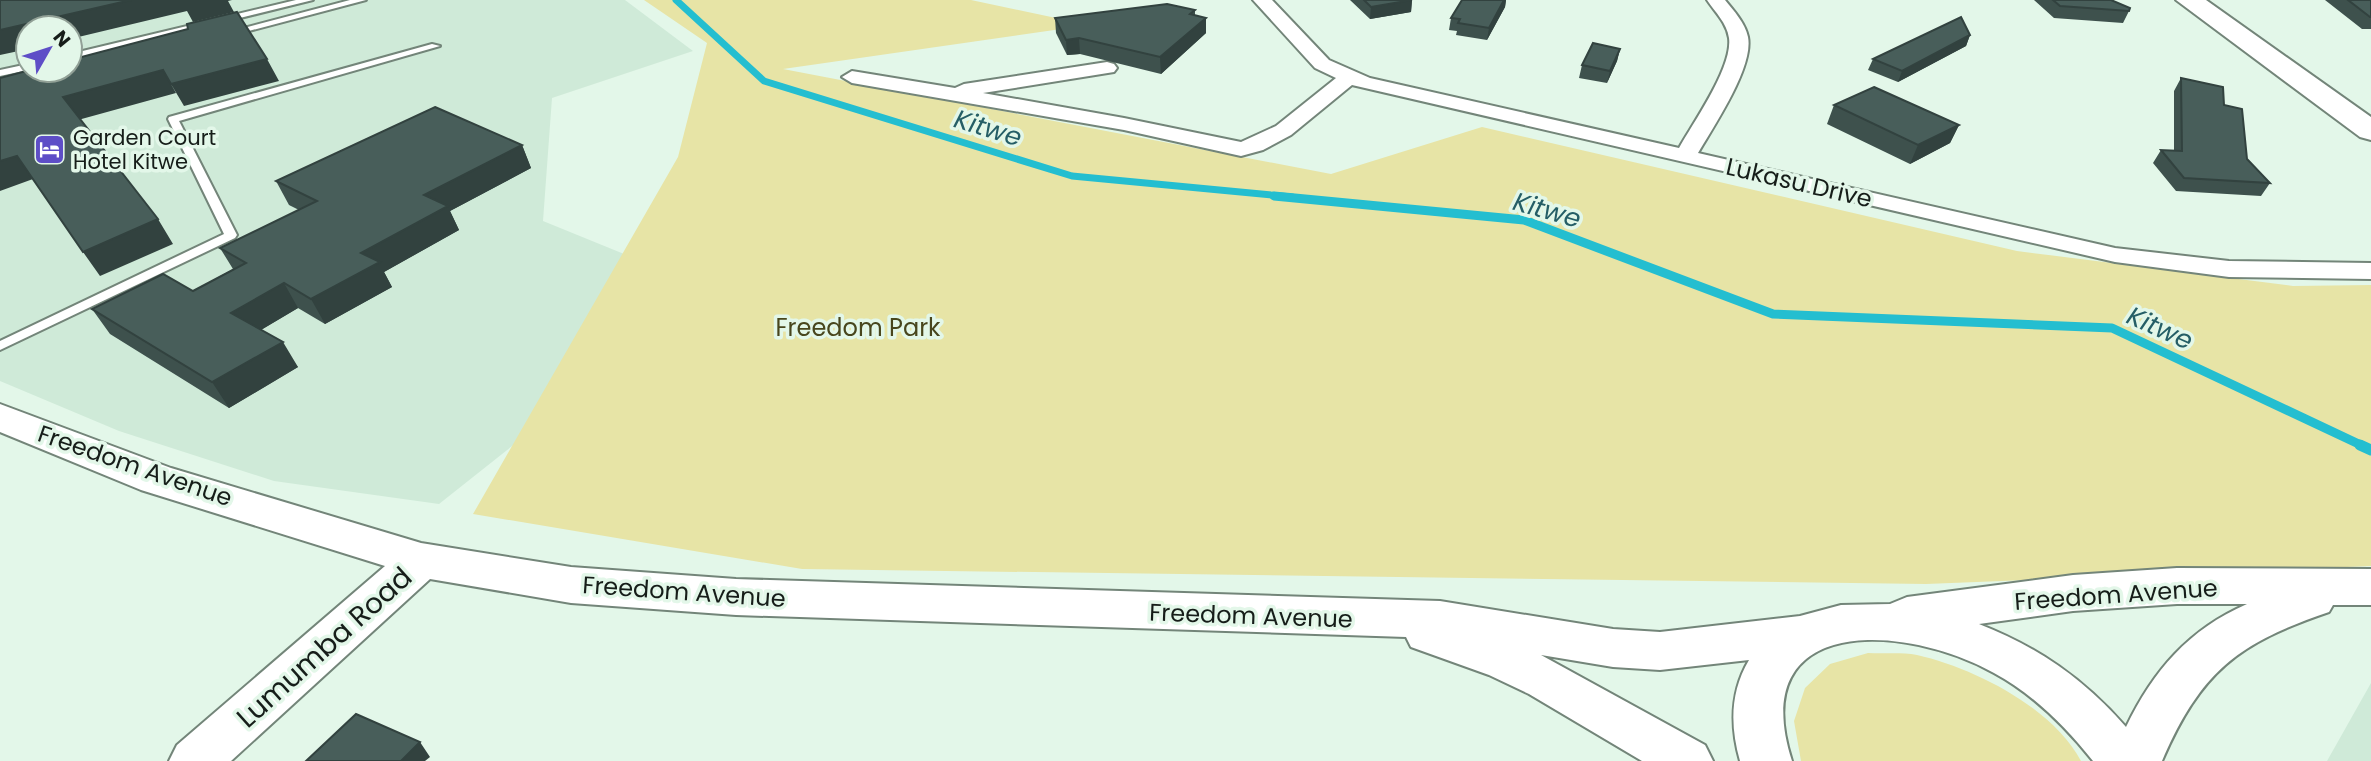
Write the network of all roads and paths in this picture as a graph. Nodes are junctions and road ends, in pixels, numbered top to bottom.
1 (308, 0) edge
2 (361, 0) edge
3 (1262, 0) edge
4 (1716, 0) edge
5 (2189, 0) edge
6 (214, 37) edge
7 (435, 46) dead end
8 (84, 54) edge
9 (1107, 68) dead end
10 (852, 77) dead end
11 (1348, 79) junction
12 (940, 93) junction
13 (2371, 131) edge
14 (1685, 157) junction
15 (2371, 271) edge
16 (0, 346) edge
17 (0, 417) edge
18 (421, 560) junction
19 (2362, 587) edge
20 (1881, 619) junction
21 (1394, 620) junction
22 (1801, 635) junction
23 (195, 761) edge
24 (1687, 761) edge
25 (1766, 761) edge
26 (2123, 761) edge
27 (2136, 761) edge

1 - 8 lane
2 - 6 lane
3 - 11 street, Lukasu Drive
4 - 14 street
5 - 13 main road
7 - 16 lane
9 - 12 street
10 - 12 street
11 - 12 street
11 - 14 street, Lukasu Drive
14 - 15 street, Lukasu Drive
17 - 18 main road, Freedom Avenue
18 - 21 main road, Freedom Avenue
18 - 23 main road, Lumumba Road
19 - 20 main road, Freedom Avenue
19 - 27 main road, Freedom Avenue
20 - 22 main road
20 - 26 main road
21 - 22 main road, Freedom Avenue
21 - 24 main road, Freedom Avenue
22 - 25 main road

